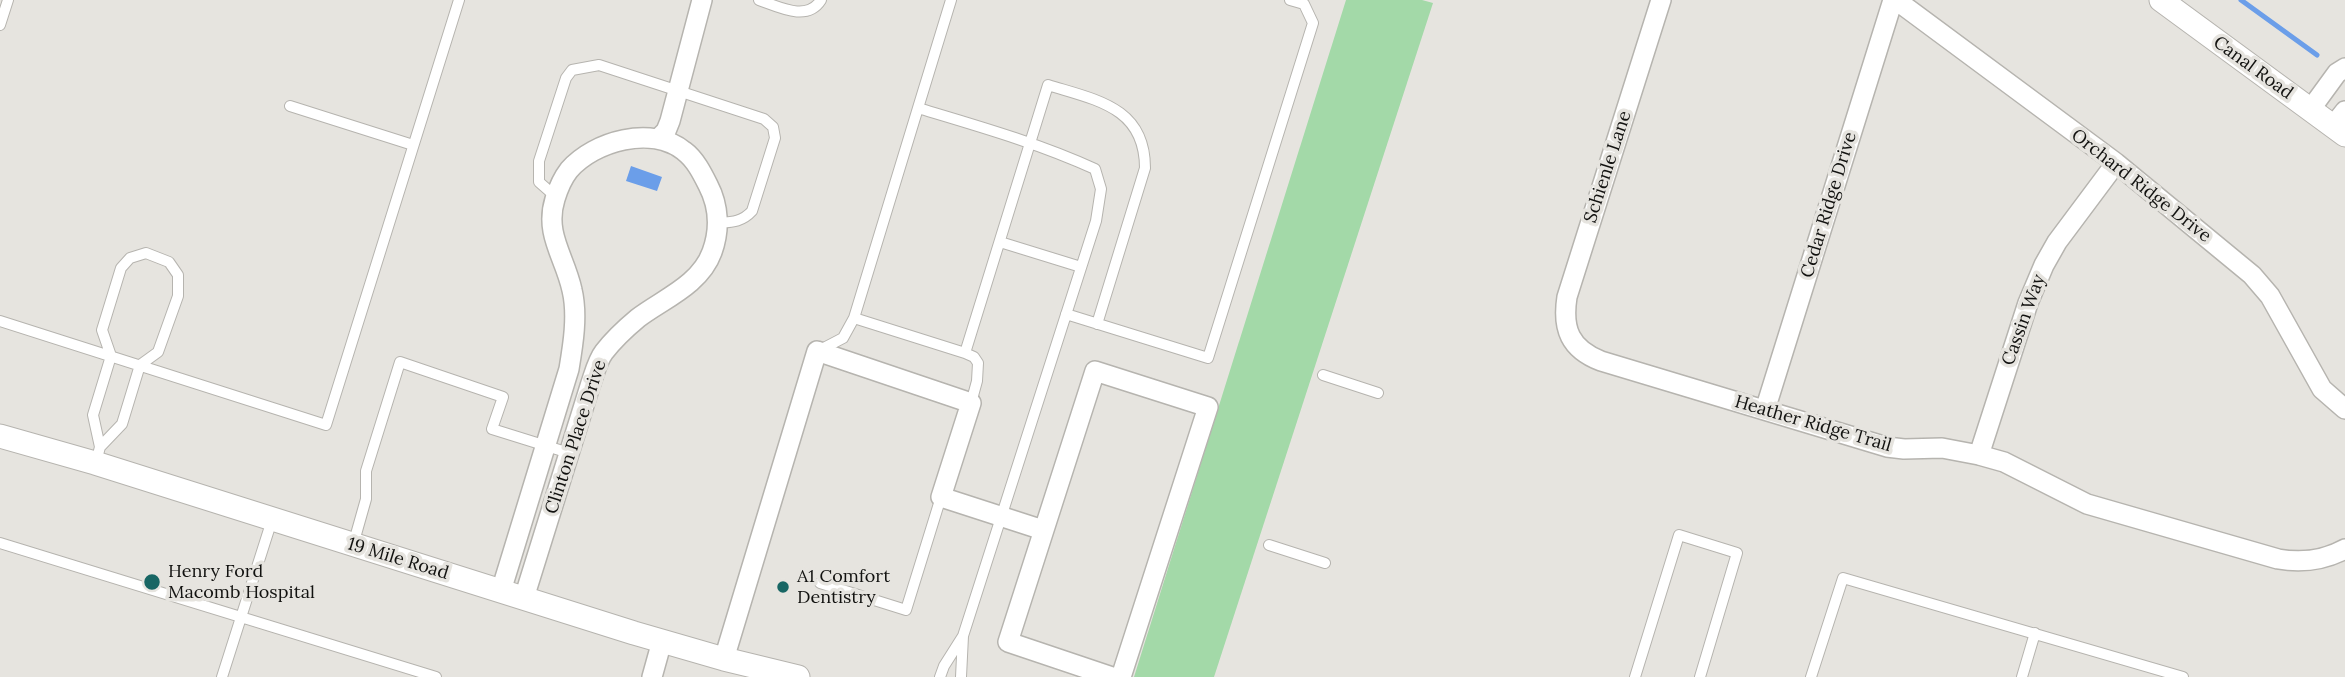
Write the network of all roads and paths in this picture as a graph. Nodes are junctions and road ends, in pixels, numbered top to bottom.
1 (8, 0) edge
2 (459, 0) edge
3 (702, 0) edge
4 (759, 0) edge
5 (821, 0) edge
6 (951, 0) edge
7 (1290, 0) edge
8 (1661, 0) edge
9 (1895, 0) edge
10 (2161, 0) edge
11 (0, 26) edge
12 (2345, 68) edge
13 (678, 91) junction
14 (290, 106) dead end
15 (918, 108) junction
16 (2310, 110) junction
17 (2341, 124) edge
18 (658, 139) junction
19 (1030, 143) junction
20 (413, 145) junction
21 (2116, 163) junction
22 (556, 197) junction
23 (718, 222) junction
24 (1000, 242) junction
25 (1081, 267) junction
26 (1066, 314) junction
27 (853, 318) junction
28 (0, 321) edge
29 (1097, 324) junction
30 (1569, 335) joint
31 (817, 351) junction
32 (965, 354) junction
33 (110, 356) junction
34 (140, 365) junction
35 (1323, 375) dead end
36 (1378, 393) dead end
37 (971, 403) junction
38 (2345, 409) edge
39 (1765, 410) junction
40 (0, 436) edge
41 (545, 446) junction
42 (569, 453) junction
43 (98, 455) junction
44 (1979, 455) junction
45 (941, 497) junction
46 (1001, 517) junction
47 (272, 520) junction
48 (1044, 530) junction
49 (0, 543) edge
50 (352, 545) junction
51 (1269, 545) dead end
52 (2345, 549) edge
53 (1325, 563) dead end
54 (820, 583) dead end
55 (501, 591) junction
56 (524, 598) junction
57 (240, 618) junction
58 (2035, 634) junction
59 (963, 636) junction
60 (662, 641) junction
61 (724, 659) junction
62 (222, 677) edge
63 (436, 677) edge
64 (652, 677) edge
65 (798, 677) edge
66 (940, 677) edge
67 (961, 677) edge
68 (1112, 677) edge
69 (1121, 677) edge
70 (1635, 677) edge
71 (1700, 677) edge
72 (1811, 677) edge
73 (2022, 677) edge
74 (2183, 677) edge

1 - 11 lane
2 - 20 lane
3 - 13 street
4 - 5 lane
6 - 15 lane
7 - 29 lane
8 - 30 street, Schienle Lane
9 - 21 street, Orchard Ridge Drive
9 - 39 street, Cedar Ridge Drive
10 - 16 street, Canal Road
12 - 16 street
13 - 18 street
13 - 22 lane
13 - 23 lane
14 - 20 lane
15 - 19 lane
15 - 27 lane
16 - 17 street, Canal Road
18 - 22 street, Clinton Place Drive
18 - 23 street, Clinton Place Drive
19 - 24 lane
19 - 25 lane
19 - 29 lane
20 - 34 lane
21 - 38 street, Orchard Ridge Drive
21 - 44 street, Cassin Way
22 - 41 street, Clinton Place Drive
23 - 42 street, Clinton Place Drive
24 - 25 lane
24 - 32 lane
25 - 26 lane
26 - 29 lane
26 - 46 lane
27 - 31 lane
27 - 32 lane
28 - 33 lane
30 - 39 street, Heather Ridge Trail
31 - 37 street
31 - 61 street
32 - 37 lane
33 - 34 lane
33 - 34 lane
33 - 43 lane
34 - 43 lane
35 - 36 lane
37 - 45 street
39 - 44 street, Heather Ridge Trail
40 - 43 street, 19 Mile Road
41 - 42 lane
41 - 50 lane
41 - 55 street, Clinton Place Drive
42 - 56 street, Clinton Place Drive
43 - 47 street, 19 Mile Road
44 - 52 street, Heather Ridge Trail
45 - 46 street
45 - 54 lane
46 - 48 street
46 - 59 lane
47 - 50 street, 19 Mile Road
47 - 57 lane
48 - 68 street
48 - 69 street
49 - 57 lane
50 - 55 street, 19 Mile Road
51 - 53 lane
55 - 56 street, 19 Mile Road
56 - 60 street, 19 Mile Road
57 - 62 lane
57 - 63 lane
58 - 72 lane
58 - 73 lane
58 - 74 lane
59 - 66 lane
59 - 67 lane
60 - 61 street, 19 Mile Road
60 - 64 street
61 - 65 street, 19 Mile Road
70 - 71 lane

